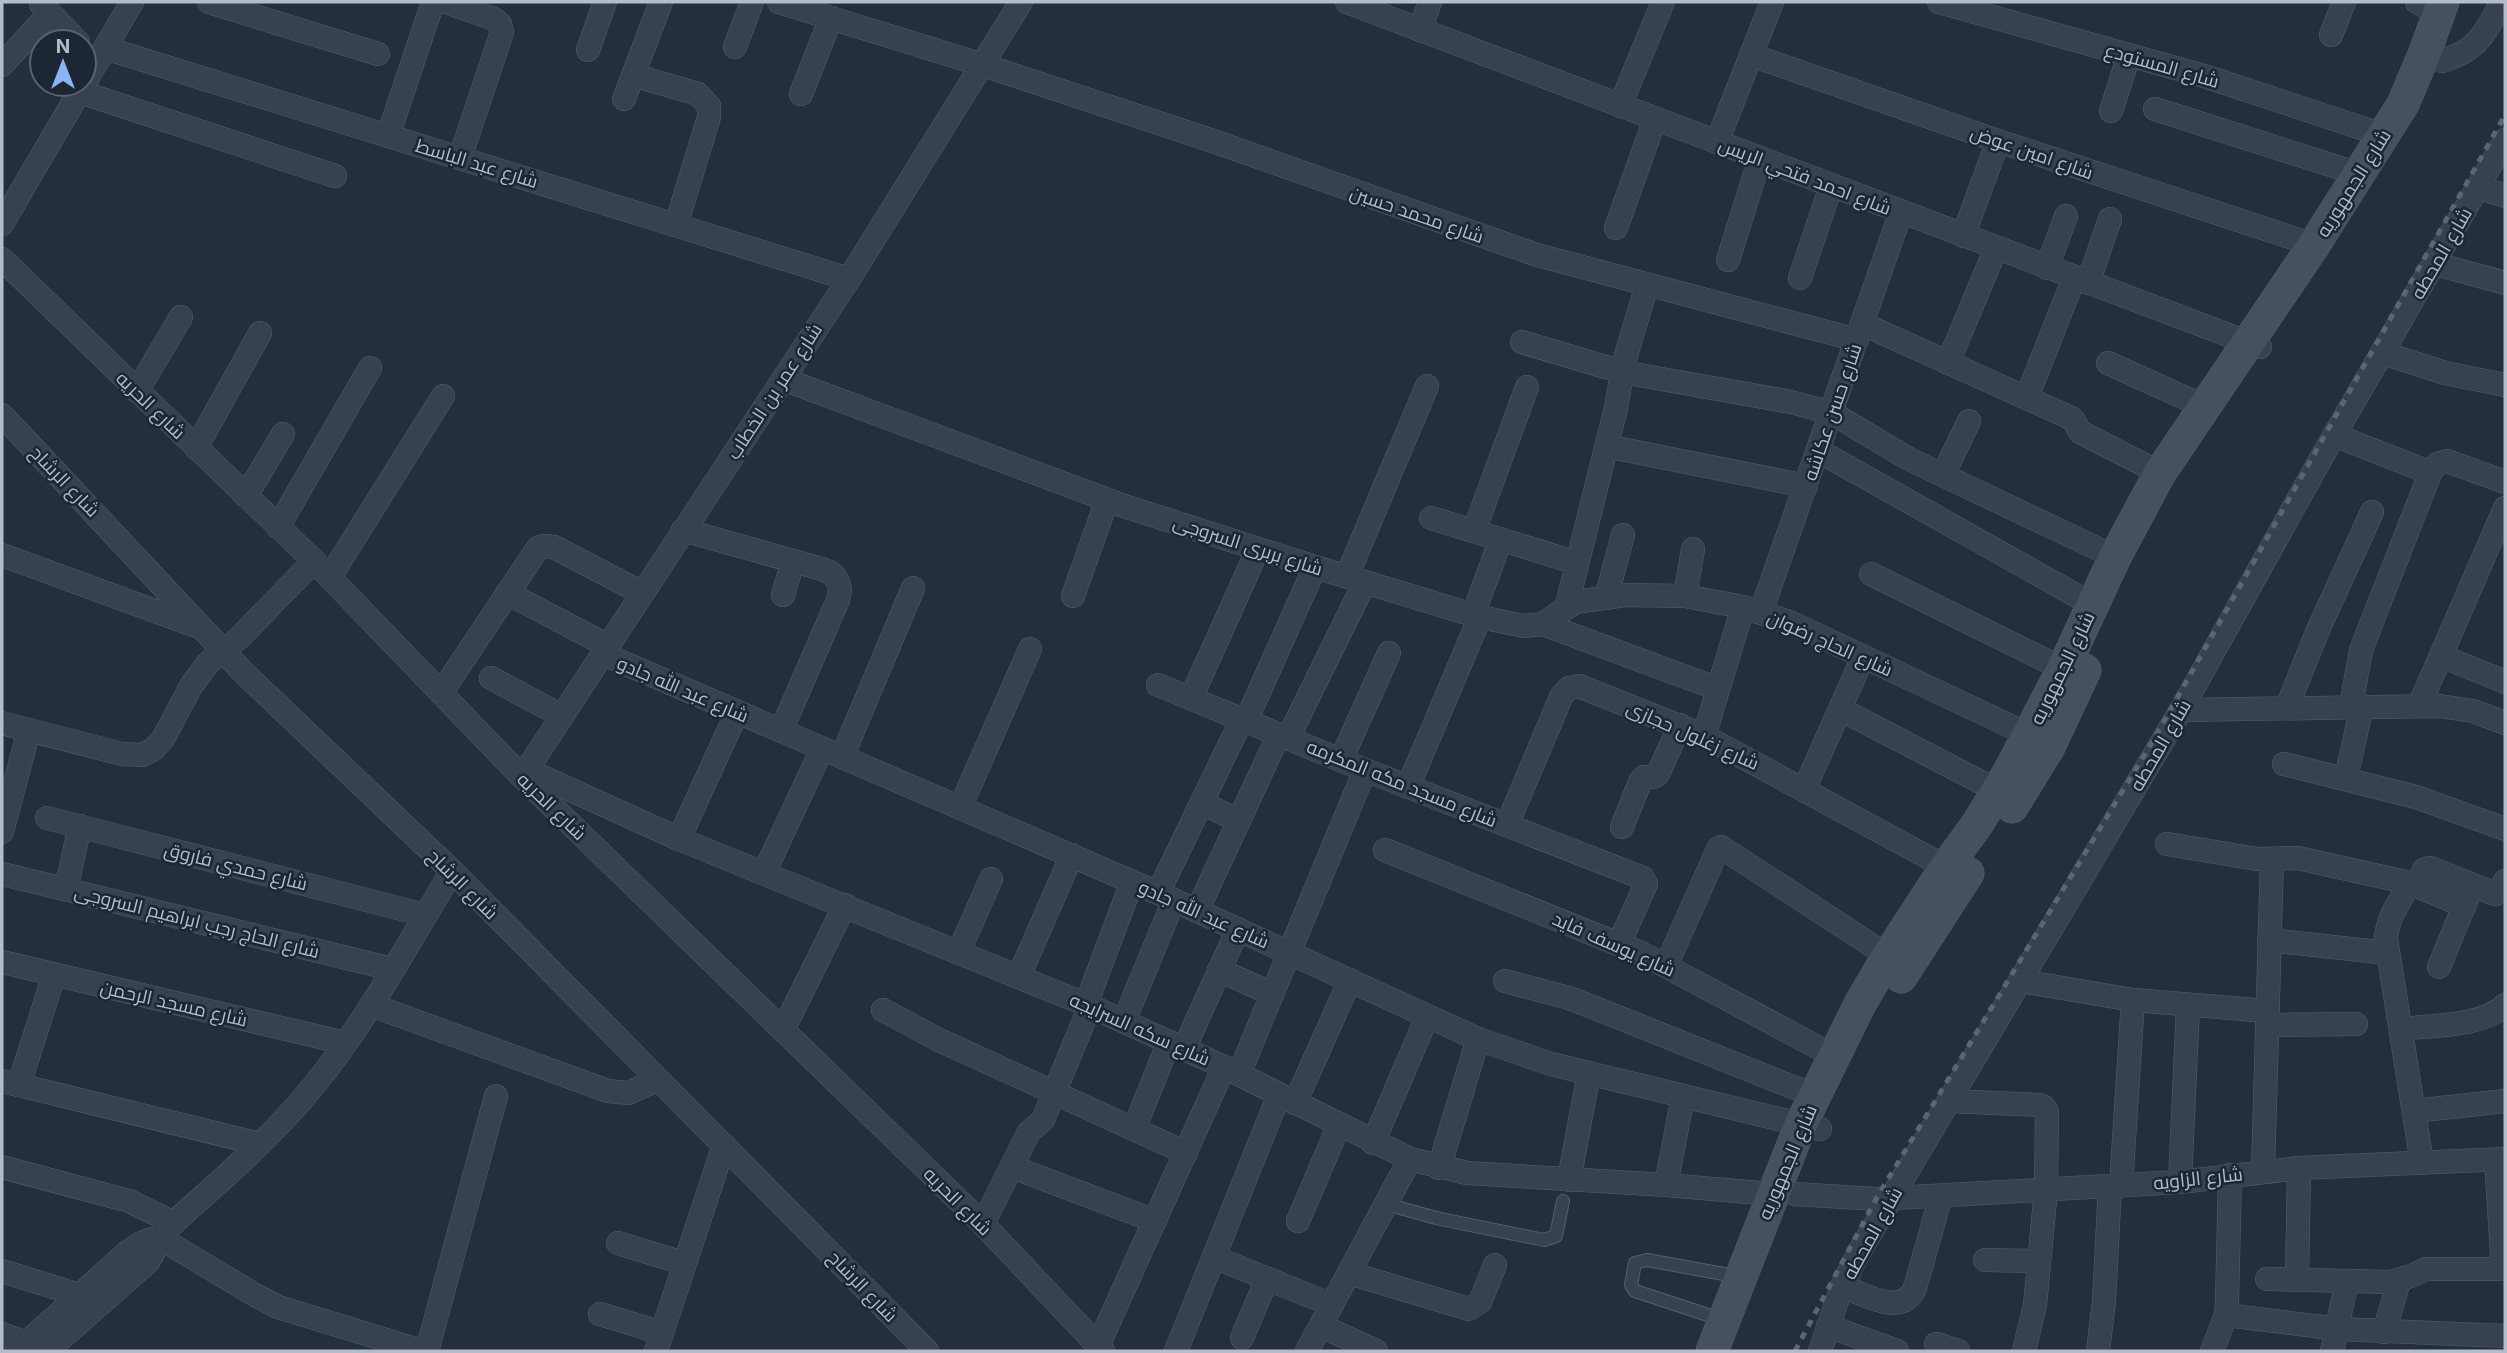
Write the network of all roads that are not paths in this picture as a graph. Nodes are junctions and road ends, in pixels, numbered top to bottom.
1 (209, 2) edge
2 (433, 2) edge
3 (446, 2) edge
4 (605, 2) edge
5 (661, 2) edge
6 (752, 2) edge
7 (779, 2) edge
8 (1021, 2) edge
9 (1346, 2) edge
10 (1430, 2) edge
11 (1663, 2) edge
12 (1772, 2) edge
13 (2344, 2) edge
14 (2502, 2) edge
15 (129, 3) edge
16 (1950, 3) edge
17 (2440, 5) edge
18 (44, 7) edge
19 (831, 18) junction
20 (64, 28) edge
21 (1420, 30) junction
22 (2331, 35) dead end
23 (735, 47) dead end
24 (98, 48) edge
25 (588, 50) dead end
26 (98, 53) edge
27 (378, 54) dead end
28 (1751, 55) junction
29 (2129, 55) junction
30 (2442, 61) junction
31 (2, 65) edge
32 (983, 65) junction
33 (633, 75) junction
34 (801, 94) dead end
35 (76, 98) edge
36 (98, 98) edge
37 (624, 99) dead end
38 (1620, 106) junction
39 (2410, 107) junction
40 (2155, 109) dead end
41 (2111, 111) dead end
42 (1655, 119) junction
43 (2384, 135) junction
44 (388, 136) junction
45 (1998, 141) junction
46 (1717, 142) junction
47 (2504, 143) edge
48 (460, 158) junction
49 (1760, 159) junction
50 (2359, 174) junction
51 (335, 176) dead end
52 (1831, 186) junction
53 (2478, 187) junction
54 (2505, 196) edge
55 (1901, 212) junction
56 (2066, 216) dead end
57 (2110, 219) dead end
58 (2, 224) edge
59 (676, 225) junction
60 (1616, 228) dead end
61 (1963, 236) junction
62 (2314, 245) junction
63 (1996, 248) junction
64 (2, 259) edge
65 (1728, 260) dead end
66 (2435, 264) junction
67 (2047, 268) junction
68 (1800, 278) dead end
69 (849, 279) junction
70 (2081, 281) junction
71 (2505, 283) edge
72 (1647, 285) junction
73 (181, 317) dead end
74 (1860, 332) junction
75 (260, 333) dead end
76 (1522, 342) dead end
77 (2255, 345) junction
78 (2384, 353) junction
79 (1948, 363) junction
80 (2108, 363) dead end
81 (370, 368) dead end
82 (1622, 372) junction
83 (783, 379) junction
84 (2505, 385) edge
85 (1427, 386) dead end
86 (1527, 387) dead end
87 (137, 391) junction
88 (443, 396) dead end
89 (2027, 397) junction
90 (2205, 407) junction
91 (1832, 413) junction
92 (2, 416) edge
93 (1969, 421) dead end
94 (283, 434) dead end
95 (2334, 435) junction
96 (1606, 446) junction
97 (196, 448) junction
98 (1819, 451) junction
99 (2431, 471) junction
100 (2160, 473) junction
101 (1943, 475) junction
102 (2505, 482) edge
103 (1806, 486) junction
104 (246, 496) junction
105 (1107, 500) junction
106 (2505, 508) edge
107 (2372, 512) dead end
108 (1431, 518) dead end
109 (278, 527) junction
110 (684, 530) junction
111 (1474, 531) junction
112 (1623, 535) dead end
113 (1501, 539) junction
114 (1258, 549) junction
115 (1693, 549) dead end
116 (2, 555) edge
117 (2115, 557) junction
118 (793, 561) junction
119 (1577, 563) junction
120 (1315, 567) junction
121 (316, 570) junction
122 (1871, 574) dead end
123 (1356, 579) junction
124 (914, 589) dead end
125 (507, 593) junction
126 (642, 593) junction
127 (783, 595) dead end
128 (1073, 596) dead end
129 (1685, 596) junction
130 (1606, 598) junction
131 (1567, 605) junction
132 (2093, 605) junction
133 (1752, 609) junction
134 (1476, 616) junction
135 (1543, 624) junction
136 (199, 627) junction
137 (231, 645) junction
138 (1030, 649) dead end
139 (605, 650) junction
140 (1389, 653) dead end
141 (2441, 656) junction
142 (1863, 657) junction
143 (2063, 669) junction
144 (491, 678) dead end
145 (2505, 682) edge
146 (1158, 685) dead end
147 (1718, 689) junction
148 (441, 693) junction
149 (1191, 698) junction
150 (2356, 706) junction
151 (2419, 706) junction
152 (2287, 708) junction
153 (1840, 709) junction
154 (2180, 710) junction
155 (737, 712) junction
156 (562, 716) junction
157 (1244, 720) junction
158 (2, 723) edge
159 (2505, 723) edge
160 (1680, 725) junction
161 (29, 730) junction
162 (781, 731) junction
163 (2029, 735) junction
164 (1284, 736) junction
165 (1704, 736) junction
166 (832, 753) junction
167 (1341, 760) junction
168 (2284, 764) dead end
169 (1365, 770) junction
170 (525, 774) junction
171 (2346, 778) junction
172 (1408, 786) junction
173 (1804, 790) junction
174 (1998, 791) junction
175 (1202, 803) junction
176 (960, 808) junction
177 (47, 818) dead end
178 (1238, 821) junction
179 (1507, 825) junction
180 (80, 826) junction
181 (1622, 827) dead end
182 (2505, 829) edge
183 (2, 832) edge
184 (679, 839) junction
185 (2167, 844) dead end
186 (1385, 850) dead end
187 (1072, 855) junction
188 (2272, 859) junction
189 (1946, 867) junction
190 (452, 871) junction
191 (764, 873) junction
192 (2, 874) edge
193 (991, 879) dead end
194 (2505, 881) edge
195 (1132, 882) junction
196 (2413, 884) junction
197 (2473, 885) junction
198 (66, 890) junction
199 (1166, 896) junction
200 (845, 905) junction
201 (2464, 906) junction
202 (1197, 911) junction
203 (425, 915) junction
204 (1238, 929) junction
205 (2269, 940) junction
206 (1619, 944) junction
207 (959, 951) junction
208 (1289, 953) junction
209 (2388, 954) junction
210 (1888, 956) junction
211 (2, 962) edge
212 (1665, 966) junction
213 (2440, 967) dead end
214 (392, 969) junction
215 (1219, 970) junction
216 (54, 975) junction
217 (1019, 976) junction
218 (1350, 980) junction
219 (1505, 981) dead end
220 (2021, 981) junction
221 (1272, 994) junction
222 (2133, 1000) junction
223 (2505, 1004) edge
224 (371, 1005) junction
225 (1088, 1005) junction
226 (2188, 1006) junction
227 (883, 1010) dead end
228 (1427, 1017) junction
229 (2267, 1018) junction
230 (1124, 1021) junction
231 (2356, 1024) dead end
232 (2402, 1029) junction
233 (783, 1030) junction
234 (1478, 1039) junction
235 (345, 1043) junction
236 (1177, 1046) junction
237 (1834, 1056) junction
238 (1231, 1071) junction
239 (1589, 1073) junction
240 (657, 1080) junction
241 (10, 1083) edge
242 (1056, 1093) junction
243 (496, 1096) dead end
244 (1683, 1096) junction
245 (1815, 1096) junction
246 (1287, 1099) junction
247 (1949, 1101) junction
248 (2505, 1101) edge
249 (2414, 1111) junction
250 (1339, 1125) junction
251 (1810, 1126) junction
252 (1134, 1129) junction
253 (1373, 1143) junction
254 (260, 1144) junction
255 (724, 1145) junction
256 (1186, 1153) junction
257 (1410, 1159) junction
258 (2501, 1160) edge
259 (2422, 1163) junction
260 (2, 1167) edge
261 (1012, 1167) junction
262 (1439, 1168) junction
263 (2300, 1168) junction
264 (2263, 1171) junction
265 (2230, 1175) junction
266 (2180, 1182) junction
267 (1666, 1185) junction
268 (2116, 1186) junction
269 (1566, 1190) junction
270 (2046, 1190) junction
271 (1784, 1194) junction
272 (1941, 1196) junction
273 (1892, 1198) junction
274 (1386, 1204) junction
275 (1298, 1221) dead end
276 (1155, 1222) junction
277 (983, 1224) junction
278 (166, 1230) junction
279 (618, 1243) dead end
280 (1213, 1257) junction
281 (1985, 1260) dead end
282 (2039, 1261) junction
283 (684, 1263) junction
284 (1495, 1265) dead end
285 (2504, 1269) edge
286 (2, 1271) edge
287 (1349, 1273) junction
288 (1740, 1277) junction
289 (1267, 1279) junction
290 (2267, 1279) dead end
291 (2297, 1280) junction
292 (2347, 1281) junction
293 (2399, 1281) junction
294 (1842, 1286) junction
295 (79, 1295) junction
296 (1332, 1305) junction
297 (600, 1314) dead end
298 (2226, 1315) junction
299 (1724, 1320) junction
300 (1321, 1326) junction
301 (1828, 1326) junction
302 (2338, 1329) junction
303 (2384, 1332) junction
304 (2, 1334) edge
305 (2505, 1336) edge
306 (1242, 1338) dead end
307 (659, 1342) edge
308 (30, 1348) edge
309 (1100, 1349) edge
310 (422, 1351) edge
311 (427, 1351) edge
312 (927, 1351) edge
313 (1176, 1351) edge
314 (1307, 1351) edge
315 (1376, 1351) edge
316 (1712, 1351) edge
317 (1735, 1351) edge
318 (1820, 1351) edge
319 (1897, 1351) edge
320 (2024, 1351) edge
321 (2098, 1351) edge
322 (2212, 1351) edge
323 (2332, 1351) edge

1 - 27 street
2 - 44 street
3 - 48 street
4 - 25 street
5 - 33 street
6 - 23 street
7 - 19 street, شارع محمد حسين
8 - 32 street, شارع عمر بن الخطاب
9 - 21 street, شارع احمد فتحي الريس
10 - 21 street
11 - 38 street
12 - 28 street
13 - 22 street
14 - 30 street
15 - 24 street
16 - 29 street, شارع المستودع
17 - 30 main road, شارع الجمهوريه
17 - 39 main road, شارع الجمهوريه
18 - 20 street
18 - 31 street
19 - 32 street, شارع محمد حسين
19 - 34 street
21 - 38 street, شارع احمد فتحي الريس
26 - 44 street, شارع عبد الباسط
28 - 45 street, شارع امين عوض
28 - 46 street
29 - 41 street
29 - 43 street, شارع المستودع
30 - 39 main road, شارع الجمهوريه
32 - 69 street, شارع عمر بن الخطاب
32 - 72 street, شارع محمد حسين
33 - 37 street
33 - 59 street
35 - 58 street
36 - 51 street
38 - 42 street, شارع احمد فتحي الريس
39 - 43 main road, شارع الجمهوريه
39 - 77 main road, شارع الجمهوريه
40 - 50 street
42 - 46 street, شارع احمد فتحي الريس
42 - 60 street
43 - 50 main road, شارع الجمهوريه
44 - 48 street, شارع عبد الباسط
45 - 61 street
45 - 62 street, شارع امين عوض
46 - 49 street, شارع احمد فتحي الريس
47 - 53 street, شارع المحطه
48 - 59 street, شارع عبد الباسط
49 - 52 street, شارع احمد فتحي الريس
49 - 65 street
50 - 62 main road, شارع الجمهوريه
52 - 55 street, شارع احمد فتحي الريس
52 - 68 street
53 - 54 street
53 - 66 street, شارع المحطه
55 - 61 street, شارع احمد فتحي الريس
55 - 74 street, شارع حسن عكاشه
56 - 67 street
57 - 70 street
59 - 69 street, شارع عبد الباسط
61 - 63 street, شارع احمد فتحي الريس
62 - 77 main road, شارع الجمهوريه
63 - 67 street, شارع احمد فتحي الريس
63 - 79 street
64 - 87 street, شارع الحريه
66 - 71 street
66 - 78 street, شارع المحطه
67 - 70 street, شارع احمد فتحي الريس
69 - 83 street, شارع عمر بن الخطاب
70 - 77 street, شارع احمد فتحي الريس
70 - 89 street
72 - 74 street, شارع محمد حسين
72 - 82 street
73 - 87 street
74 - 79 street, شارع محمد حسين
74 - 91 street, شارع حسن عكاشه
75 - 97 street
76 - 82 street
77 - 90 main road, شارع الجمهوريه
77 - 251 main road, شارع الجمهوريه
78 - 84 street
78 - 95 street, شارع المحطه
79 - 89 street, شارع محمد حسين
80 - 90 street
81 - 109 street
82 - 91 street
82 - 96 street
83 - 105 street, شارع بربرى السروجى
83 - 110 street, شارع عمر بن الخطاب
85 - 123 street
86 - 111 street
87 - 97 street, شارع الحريه
88 - 121 street
89 - 100 street, شارع محمد حسين
90 - 100 main road, شارع الجمهوريه
91 - 98 street, شارع حسن عكاشه
91 - 101 street
92 - 136 street, شارع الرشاح
93 - 101 street
94 - 104 street
95 - 99 street
95 - 154 street, شارع المحطه
96 - 103 street
96 - 119 street
97 - 104 street, شارع الحريه
98 - 103 street, شارع حسن عكاشه
98 - 132 street
99 - 102 street
99 - 150 street
100 - 117 main road, شارع الجمهوريه
101 - 117 street
103 - 133 street, شارع حسن عكاشه
104 - 109 street, شارع الحريه
105 - 114 street, شارع بربرى السروجى
105 - 128 street
106 - 141 street
107 - 152 street
108 - 111 street
109 - 121 street, شارع الحريه
110 - 118 street
110 - 126 street, شارع عمر بن الخطاب
111 - 113 street
112 - 130 street
113 - 119 street
113 - 134 street
114 - 120 street, شارع بربرى السروجى
114 - 149 street
115 - 129 street
116 - 136 street
117 - 132 main road, شارع الجمهوريه
118 - 127 street
118 - 162 street
119 - 131 street
120 - 123 street, شارع بربرى السروجى
120 - 157 street
121 - 137 street
121 - 148 street, شارع الحريه
122 - 143 street
123 - 134 street, شارع بربرى السروجى
123 - 164 street
124 - 166 street
125 - 126 street
125 - 139 street, شارع عبد الله جادو
125 - 148 street
126 - 139 street, شارع عمر بن الخطاب
129 - 130 street, شارع الحاج رضوان
129 - 133 street, شارع الحاج رضوان
130 - 131 street, شارع الحاج رضوان
131 - 135 street, شارع الحاج رضوان
132 - 143 main road, شارع الجمهوريه
133 - 142 street, شارع الحاج رضوان
133 - 147 street, شارع حسن عكاشه
134 - 135 street, شارع بربرى السروجى
134 - 172 street
135 - 147 street, شارع بربرى السروجى
136 - 137 street, شارع الرشاح
137 - 161 street
137 - 190 street, شارع الرشاح
138 - 176 street
139 - 155 street, شارع عبد الله جادو
139 - 156 street, شارع عمر بن الخطاب
140 - 167 street
141 - 145 street
141 - 151 street
142 - 153 street
142 - 163 street, شارع الحاج رضوان
143 - 163 main road, شارع الجمهوريه
144 - 156 street
146 - 149 street, شارع مسجد مكه المكرمه
147 - 165 street, شارع حسن عكاشه
148 - 170 street, شارع الحريه
149 - 157 street, شارع مسجد مكه المكرمه
150 - 151 street
150 - 152 street
150 - 171 street
151 - 159 street
152 - 154 street
153 - 173 street
153 - 174 street
154 - 220 street, شارع المحطه
155 - 162 street, شارع عبد الله جادو
155 - 184 street
156 - 170 street, شارع عمر بن الخطاب
157 - 164 street, شارع مسجد مكه المكرمه
157 - 175 street
158 - 161 street
160 - 165 street, شارع زغلول حجازى
160 - 179 street, شارع زغلول حجازى
160 - 181 street
161 - 183 street
162 - 166 street, شارع عبد الله جادو
163 - 174 main road, شارع الجمهوريه
164 - 167 street, شارع مسجد مكه المكرمه
164 - 178 street
165 - 173 street, شارع زغلول حجازى
166 - 176 street, شارع عبد الله جادو
166 - 191 street
167 - 169 street, شارع مسجد مكه المكرمه
168 - 171 street
169 - 172 street, شارع مسجد مكه المكرمه
169 - 208 street
170 - 184 street, شارع سكه السرايجه
170 - 233 street, شارع الحريه
171 - 182 street
172 - 179 street, شارع مسجد مكه المكرمه
173 - 189 street, شارع زغلول حجازى
174 - 189 main road, شارع الجمهوريه
175 - 178 street
175 - 199 street
176 - 187 street, شارع عبد الله جادو
177 - 180 street, شارع حمدي فاروق
178 - 202 street
179 - 206 street, شارع مسجد مكه المكرمه
180 - 198 street
180 - 203 street, شارع حمدي فاروق
184 - 191 street, شارع سكه السرايجه
185 - 188 street
186 - 206 street, شارع يوسف فايد
187 - 195 street, شارع عبد الله جادو
187 - 217 street
188 - 196 street
188 - 205 street
189 - 210 main road, شارع الجمهوريه
190 - 203 street
190 - 240 street, شارع الرشاح
191 - 200 street, شارع سكه السرايجه
192 - 198 street, شارع الحاج رجب ابراهيم السروجى
193 - 207 street
194 - 197 street
195 - 199 street, شارع عبد الله جادو
195 - 225 street
196 - 197 street
196 - 201 street
196 - 209 street
197 - 201 street
198 - 214 street, شارع الحاج رجب ابراهيم السروجى
199 - 202 street, شارع عبد الله جادو
199 - 230 street
200 - 207 street, شارع سكه السرايجه
200 - 233 street
201 - 213 street
202 - 204 street, شارع عبد الله جادو
203 - 214 street
204 - 208 street, شارع عبد الله جادو
204 - 215 street
205 - 209 street
205 - 229 street
206 - 212 street, شارع يوسف فايد
207 - 217 street, شارع سكه السرايجه
208 - 218 street, شارع عبد الله جادو
208 - 221 street
209 - 232 street
210 - 212 street
210 - 237 main road, شارع الجمهوريه
211 - 216 street, شارع مسجد الرحمن
212 - 237 street, شارع يوسف فايد
214 - 224 street
215 - 221 street
215 - 236 street
216 - 235 street, شارع مسجد الرحمن
216 - 241 street
217 - 225 street, شارع سكه السرايجه
218 - 228 street, شارع عبد الله جادو
218 - 246 street
219 - 245 street
220 - 222 street
220 - 247 street, شارع المحطه
221 - 238 street
222 - 226 street
222 - 268 street
223 - 232 street
224 - 235 street
224 - 240 street
225 - 230 street, شارع سكه السرايجه
225 - 242 street
226 - 229 street
226 - 266 street
227 - 242 street
228 - 234 street, شارع عبد الله جادو
228 - 253 street
229 - 231 street
229 - 264 street
230 - 236 street, شارع سكه السرايجه
232 - 249 street
233 - 277 street, شارع الحريه
234 - 239 street, شارع عبد الله جادو
234 - 262 street
235 - 254 street
236 - 238 street, شارع سكه السرايجه
236 - 252 street
237 - 245 main road, شارع الجمهوريه
238 - 246 street, شارع سكه السرايجه
238 - 256 street
239 - 244 street, شارع عبد الله جادو
239 - 269 street
240 - 255 street, شارع الرشاح
241 - 254 street
242 - 252 street
242 - 261 street
243 - 311 street
244 - 251 street, شارع عبد الله جادو
244 - 267 street
245 - 251 main road, شارع الجمهوريه
246 - 250 street, شارع سكه السرايجه
246 - 280 street
247 - 270 street
247 - 273 street, شارع المحطه
248 - 249 street
249 - 259 street
250 - 253 street, شارع سكه السرايجه
250 - 275 street
251 - 271 main road, شارع الجمهوريه
252 - 256 street
253 - 257 street, شارع سكه السرايجه
254 - 278 street
255 - 283 street
255 - 312 street, شارع الرشاح
256 - 276 street
257 - 262 street, شارع سكه السرايجه
257 - 274 street
258 - 259 street, شارع الزاويه
258 - 285 street
259 - 263 street, شارع الزاويه
260 - 278 street
261 - 276 street
261 - 277 street
262 - 269 street, شارع سكه السرايجه
263 - 264 street, شارع الزاويه
263 - 291 street
264 - 265 street, شارع الزاويه
265 - 266 street, شارع الزاويه
265 - 298 street
266 - 268 street, شارع الزاويه
267 - 269 street, شارع سكه السرايجه
267 - 271 street, شارع سكه السرايجه
268 - 270 street, شارع الزاويه
268 - 321 street
269 - 274 lane
270 - 272 street, شارع الزاويه
270 - 282 street
271 - 273 street, شارع سكه السرايجه
271 - 288 main road, شارع الجمهوريه
271 - 317 main road, شارع الجمهوريه
272 - 273 street, شارع الزاويه
272 - 294 street
273 - 294 street, شارع المحطه
274 - 287 street
276 - 309 street
277 - 309 street, شارع الحريه
278 - 295 street
278 - 308 street
278 - 310 street
279 - 283 street
280 - 289 street
280 - 313 street
281 - 282 street
282 - 320 street
283 - 307 street
284 - 287 street
285 - 293 street
286 - 295 street
287 - 296 street
288 - 299 main road, شارع الجمهوريه
288 - 299 lane
289 - 296 street
289 - 306 street
290 - 291 street
291 - 292 street
292 - 293 street
292 - 302 street
293 - 303 street
294 - 301 street, شارع المحطه
295 - 308 street
296 - 300 street
297 - 307 street
298 - 302 street
298 - 322 street
299 - 316 main road, شارع الجمهوريه
300 - 314 street
300 - 315 street
301 - 318 street, شارع المحطه
301 - 319 street
302 - 303 street
302 - 323 street
303 - 305 street
304 - 308 street

